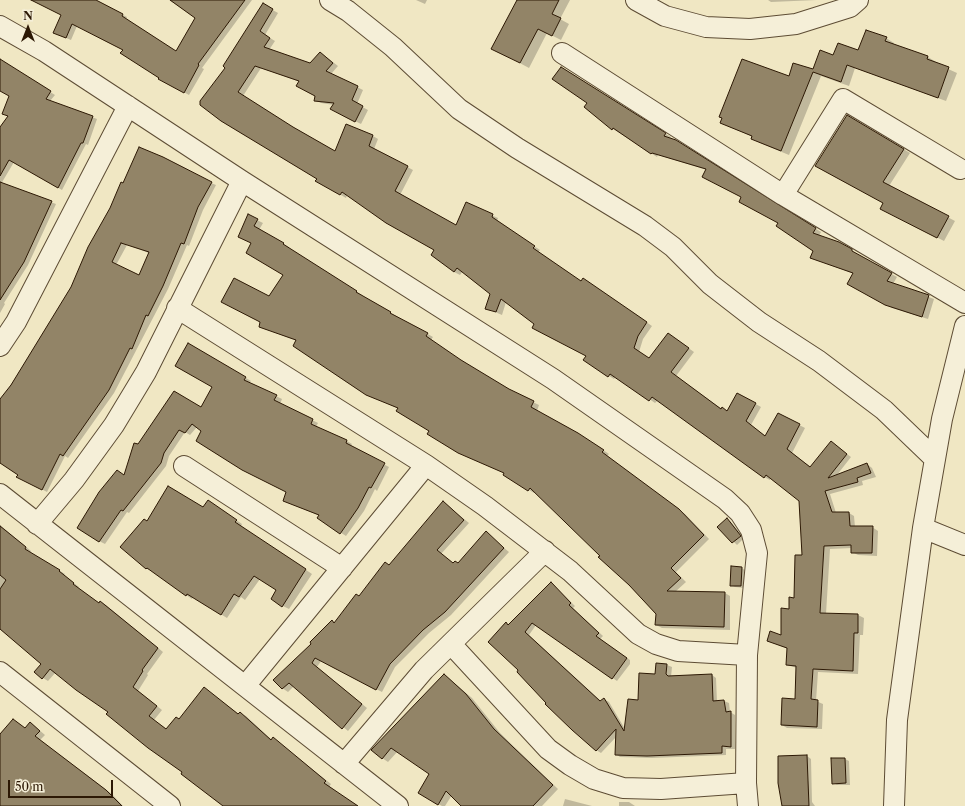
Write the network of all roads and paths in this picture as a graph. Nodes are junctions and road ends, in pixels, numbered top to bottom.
1 (330, 0) edge
2 (636, 0) edge
3 (858, 0) edge
4 (0, 26) edge
5 (562, 53) dead end
6 (128, 106) junction
7 (960, 169) dead end
8 (242, 181) junction
9 (783, 195) junction
10 (965, 303) edge
11 (177, 308) junction
12 (965, 326) edge
13 (0, 346) edge
14 (935, 459) junction
15 (426, 465) junction
16 (184, 466) dead end
17 (0, 494) edge
18 (37, 524) junction
19 (923, 528) junction
20 (965, 545) edge
21 (545, 551) junction
22 (342, 568) junction
23 (451, 644) junction
24 (747, 656) junction
25 (2, 679) edge
26 (245, 686) junction
27 (344, 764) junction
28 (746, 783) junction
29 (170, 806) edge
30 (398, 806) edge
31 (748, 806) edge
32 (894, 806) edge

1 - 14 street
2 - 3 street
4 - 6 street
5 - 9 street
6 - 8 street
6 - 13 street
7 - 9 street
8 - 11 street
8 - 24 street
9 - 10 street
11 - 15 street
11 - 18 street
12 - 14 street
14 - 19 street
15 - 21 street
15 - 22 street
16 - 22 street
17 - 18 street
18 - 26 street
19 - 20 street
19 - 32 street
21 - 23 street
21 - 24 street
22 - 26 street
23 - 27 street
23 - 28 street
24 - 28 street
25 - 29 street
26 - 27 street
27 - 30 street
28 - 31 street

